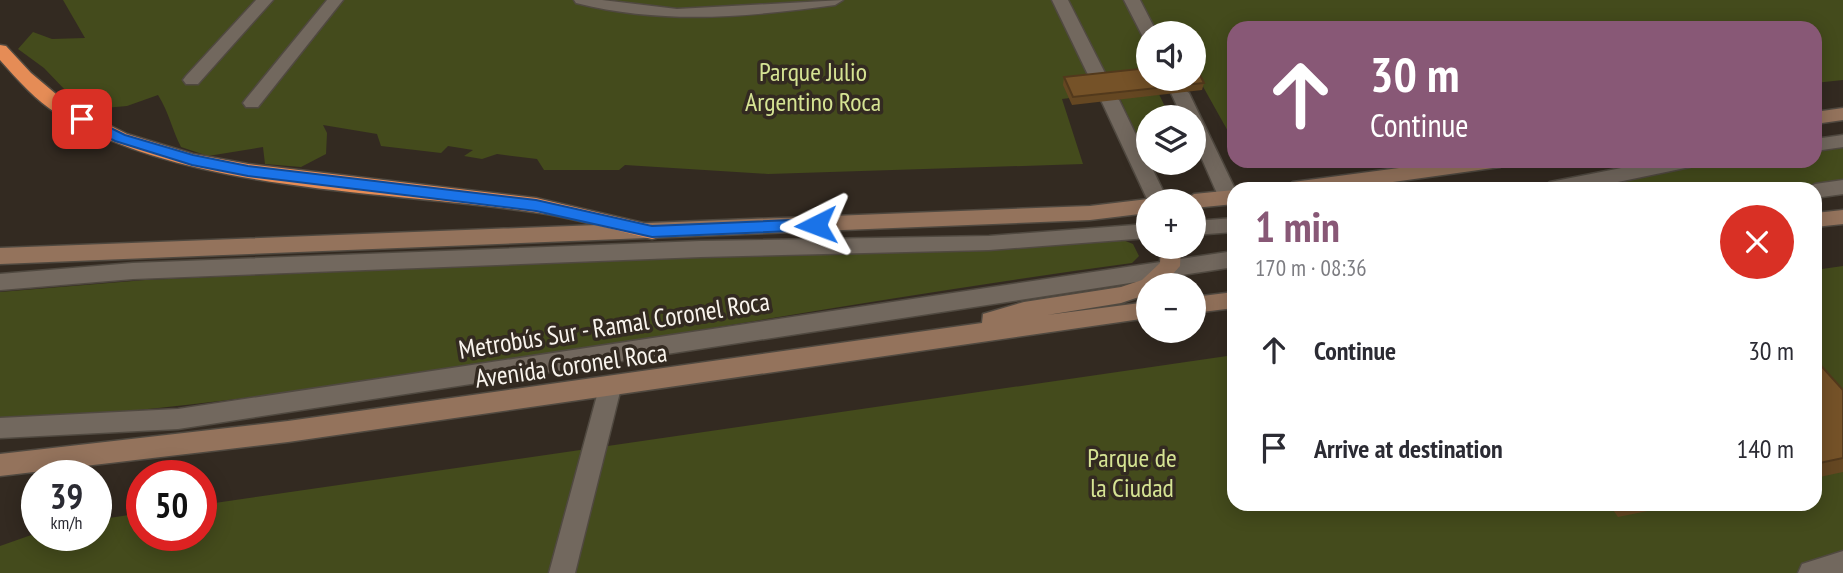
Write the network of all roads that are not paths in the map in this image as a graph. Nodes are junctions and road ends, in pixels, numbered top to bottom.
1 (265, 0) edge
2 (335, 0) edge
3 (582, 0) edge
4 (835, 0) edge
5 (1060, 0) edge
6 (1132, 0) edge
7 (1143, 21) edge
8 (0, 50) edge
9 (192, 80) dead end
10 (1101, 83) edge
11 (1180, 93) edge
12 (1110, 100) edge
13 (252, 103) dead end
14 (1186, 105) edge
15 (1843, 114) edge
16 (1822, 117) edge
17 (1843, 141) edge
18 (1822, 144) edge
19 (1206, 146) edge
20 (1448, 168) edge
21 (1655, 168) edge
22 (1345, 182) edge
23 (1585, 182) edge
24 (1843, 187) edge
25 (1152, 189) edge
26 (1227, 189) edge
27 (1822, 190) edge
28 (1227, 197) edge
29 (1206, 200) edge
30 (1136, 207) edge
31 (1843, 216) edge
32 (1822, 219) edge
33 (1227, 226) edge
34 (1206, 227) edge
35 (652, 232) junction
36 (1136, 232) edge
37 (0, 256) edge
38 (1206, 258) edge
39 (1157, 259) edge
40 (1227, 259) edge
41 (0, 282) edge
42 (1136, 290) edge
43 (1227, 301) edge
44 (1206, 304) edge
45 (1136, 312) edge
46 (932, 337) junction
47 (610, 388) junction
48 (0, 428) edge
49 (0, 465) edge
50 (1843, 563) edge
51 (562, 573) edge
52 (1811, 573) edge

1 - 9 street
2 - 13 street
3 - 4 street
5 - 10 street
6 - 7 street
8 - 35 highway
11 - 14 street
12 - 25 street
15 - 16 main road
17 - 18 street
19 - 26 street
20 - 22 main road
21 - 23 street
24 - 27 street
28 - 29 main road
30 - 35 main road
31 - 32 main road
33 - 34 street
35 - 37 main road
36 - 41 street, Metrobús Sur - Ramal Coronel Roca
38 - 40 street, Metrobús Sur - Ramal Coronel Roca
39 - 48 street, Metrobús Sur - Ramal Coronel Roca
42 - 46 main road
43 - 44 main road
45 - 46 main road, Avenida Coronel Roca
46 - 47 main road, Avenida Coronel Roca
47 - 49 main road, Avenida Coronel Roca
47 - 51 street
50 - 52 street

